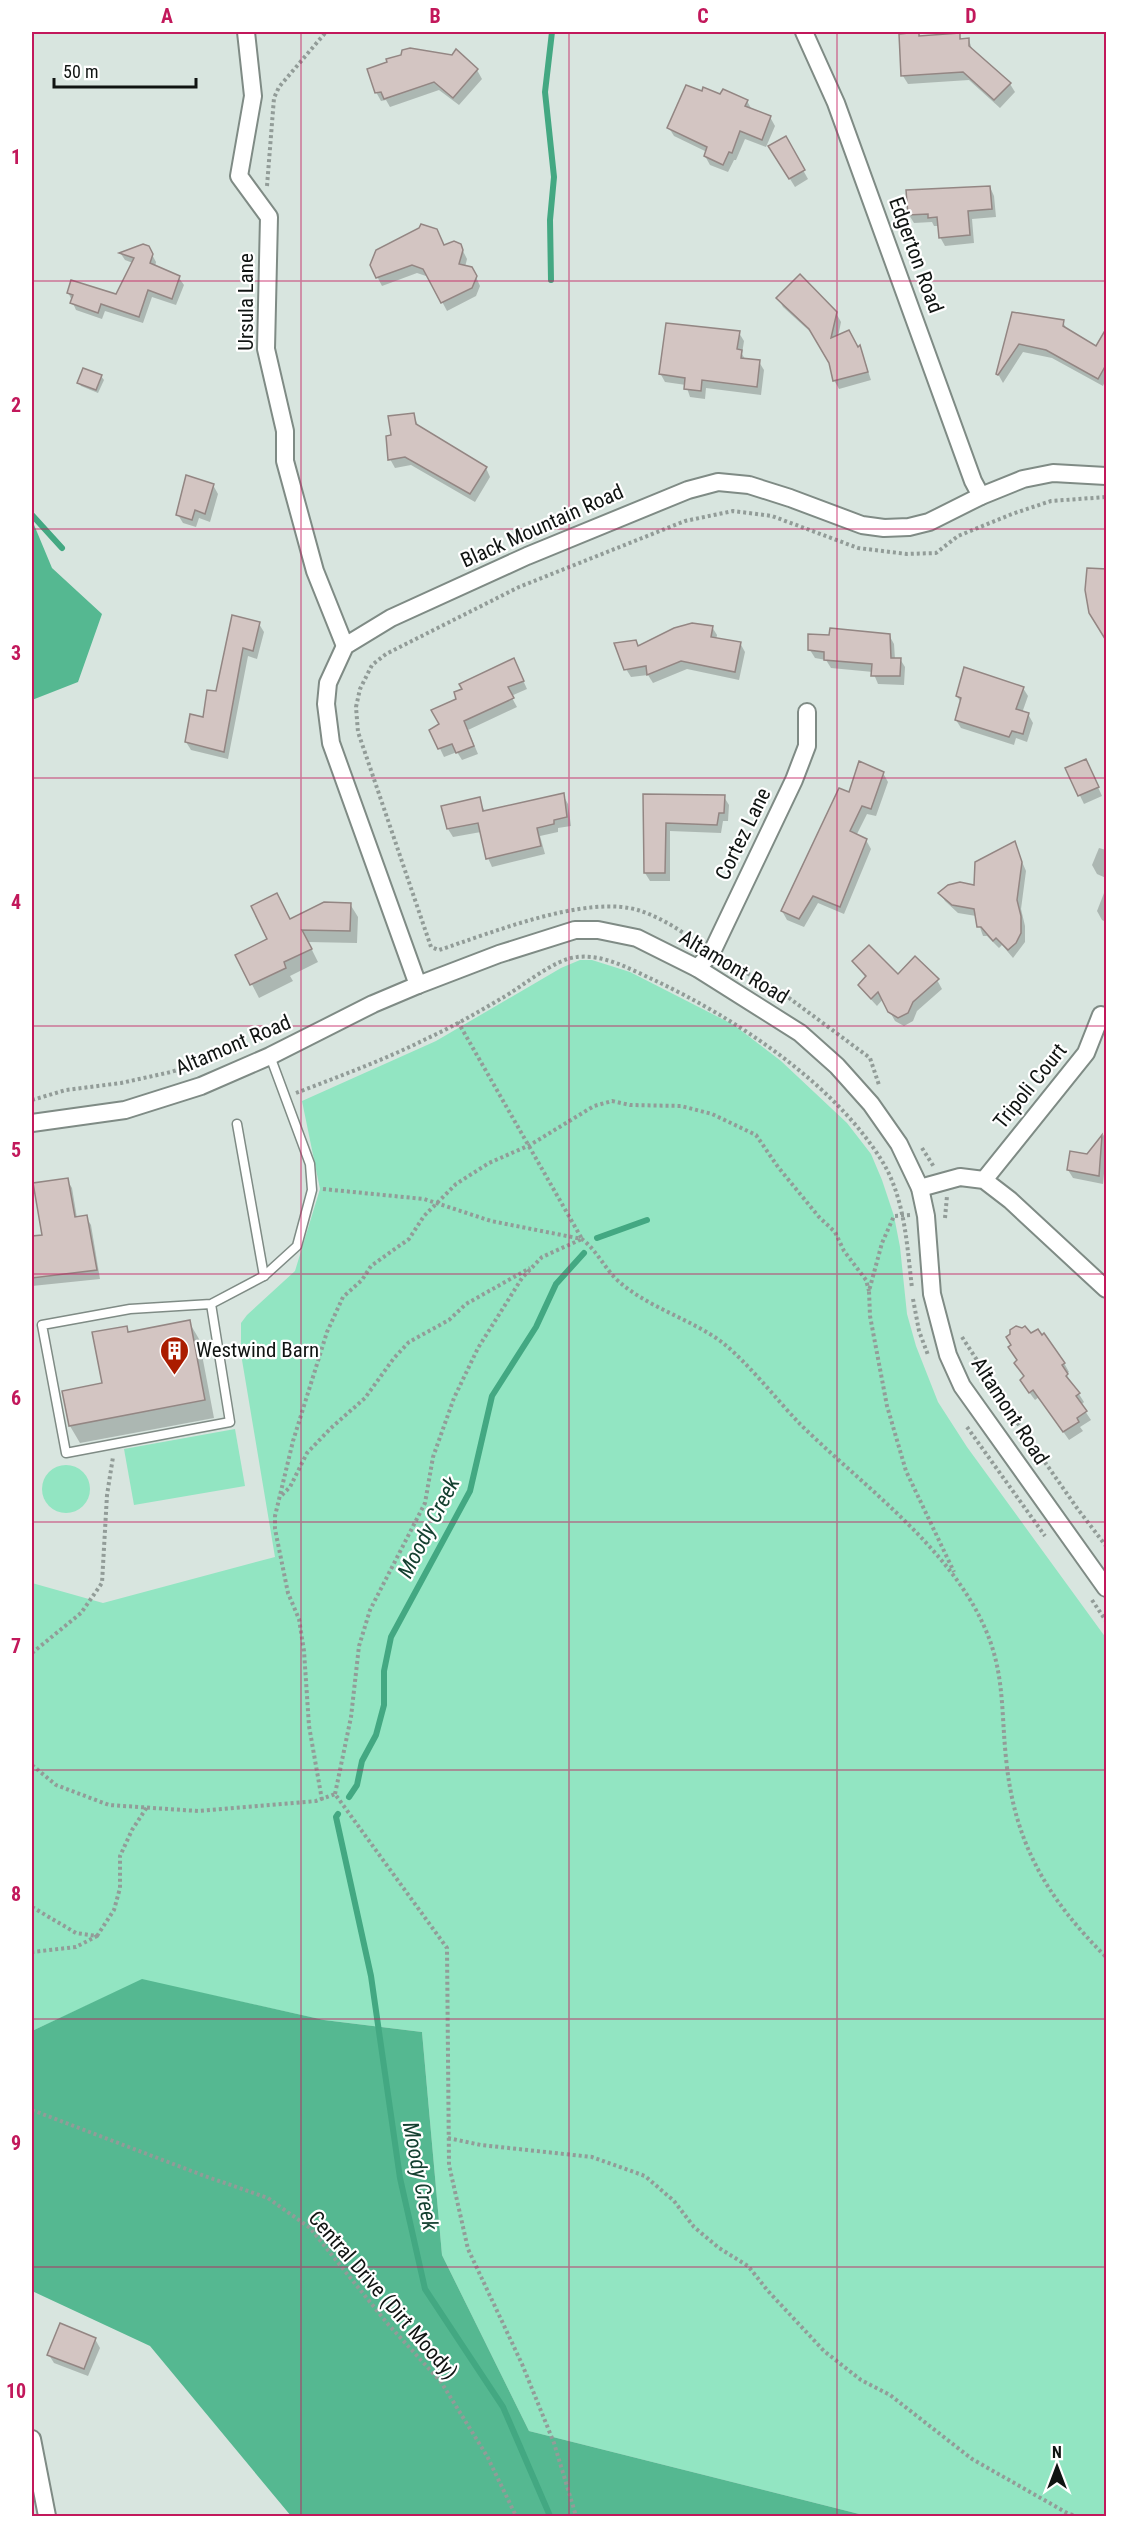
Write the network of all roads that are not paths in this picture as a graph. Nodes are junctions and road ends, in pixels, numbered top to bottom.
1 (246, 32) edge
2 (804, 32) edge
3 (1107, 476) edge
4 (981, 496) junction
5 (345, 645) junction
6 (807, 712) dead end
7 (698, 969) junction
8 (417, 985) junction
9 (1101, 1015) dead end
10 (270, 1056) junction
11 (32, 1124) edge
12 (237, 1124) dead end
13 (984, 1180) junction
14 (921, 1188) junction
15 (264, 1276) junction
16 (1107, 1290) edge
17 (211, 1304) junction
18 (1107, 1588) edge
19 (32, 2439) edge
20 (47, 2517) edge

1 - 5 street, Ursula Lane
2 - 4 street, Edgerton Road
3 - 4 street, Black Mountain Road
4 - 5 street, Black Mountain Road
5 - 8 street
6 - 7 street, Cortez Lane
7 - 8 street, Altamont Road
7 - 14 street, Altamont Road
8 - 10 street, Altamont Road
9 - 13 street, Tripoli Court
10 - 11 street, Altamont Road
10 - 15 lane
12 - 15 lane
13 - 14 street
13 - 16 street
14 - 18 street, Altamont Road
15 - 17 lane
17 - 17 lane
19 - 20 street

